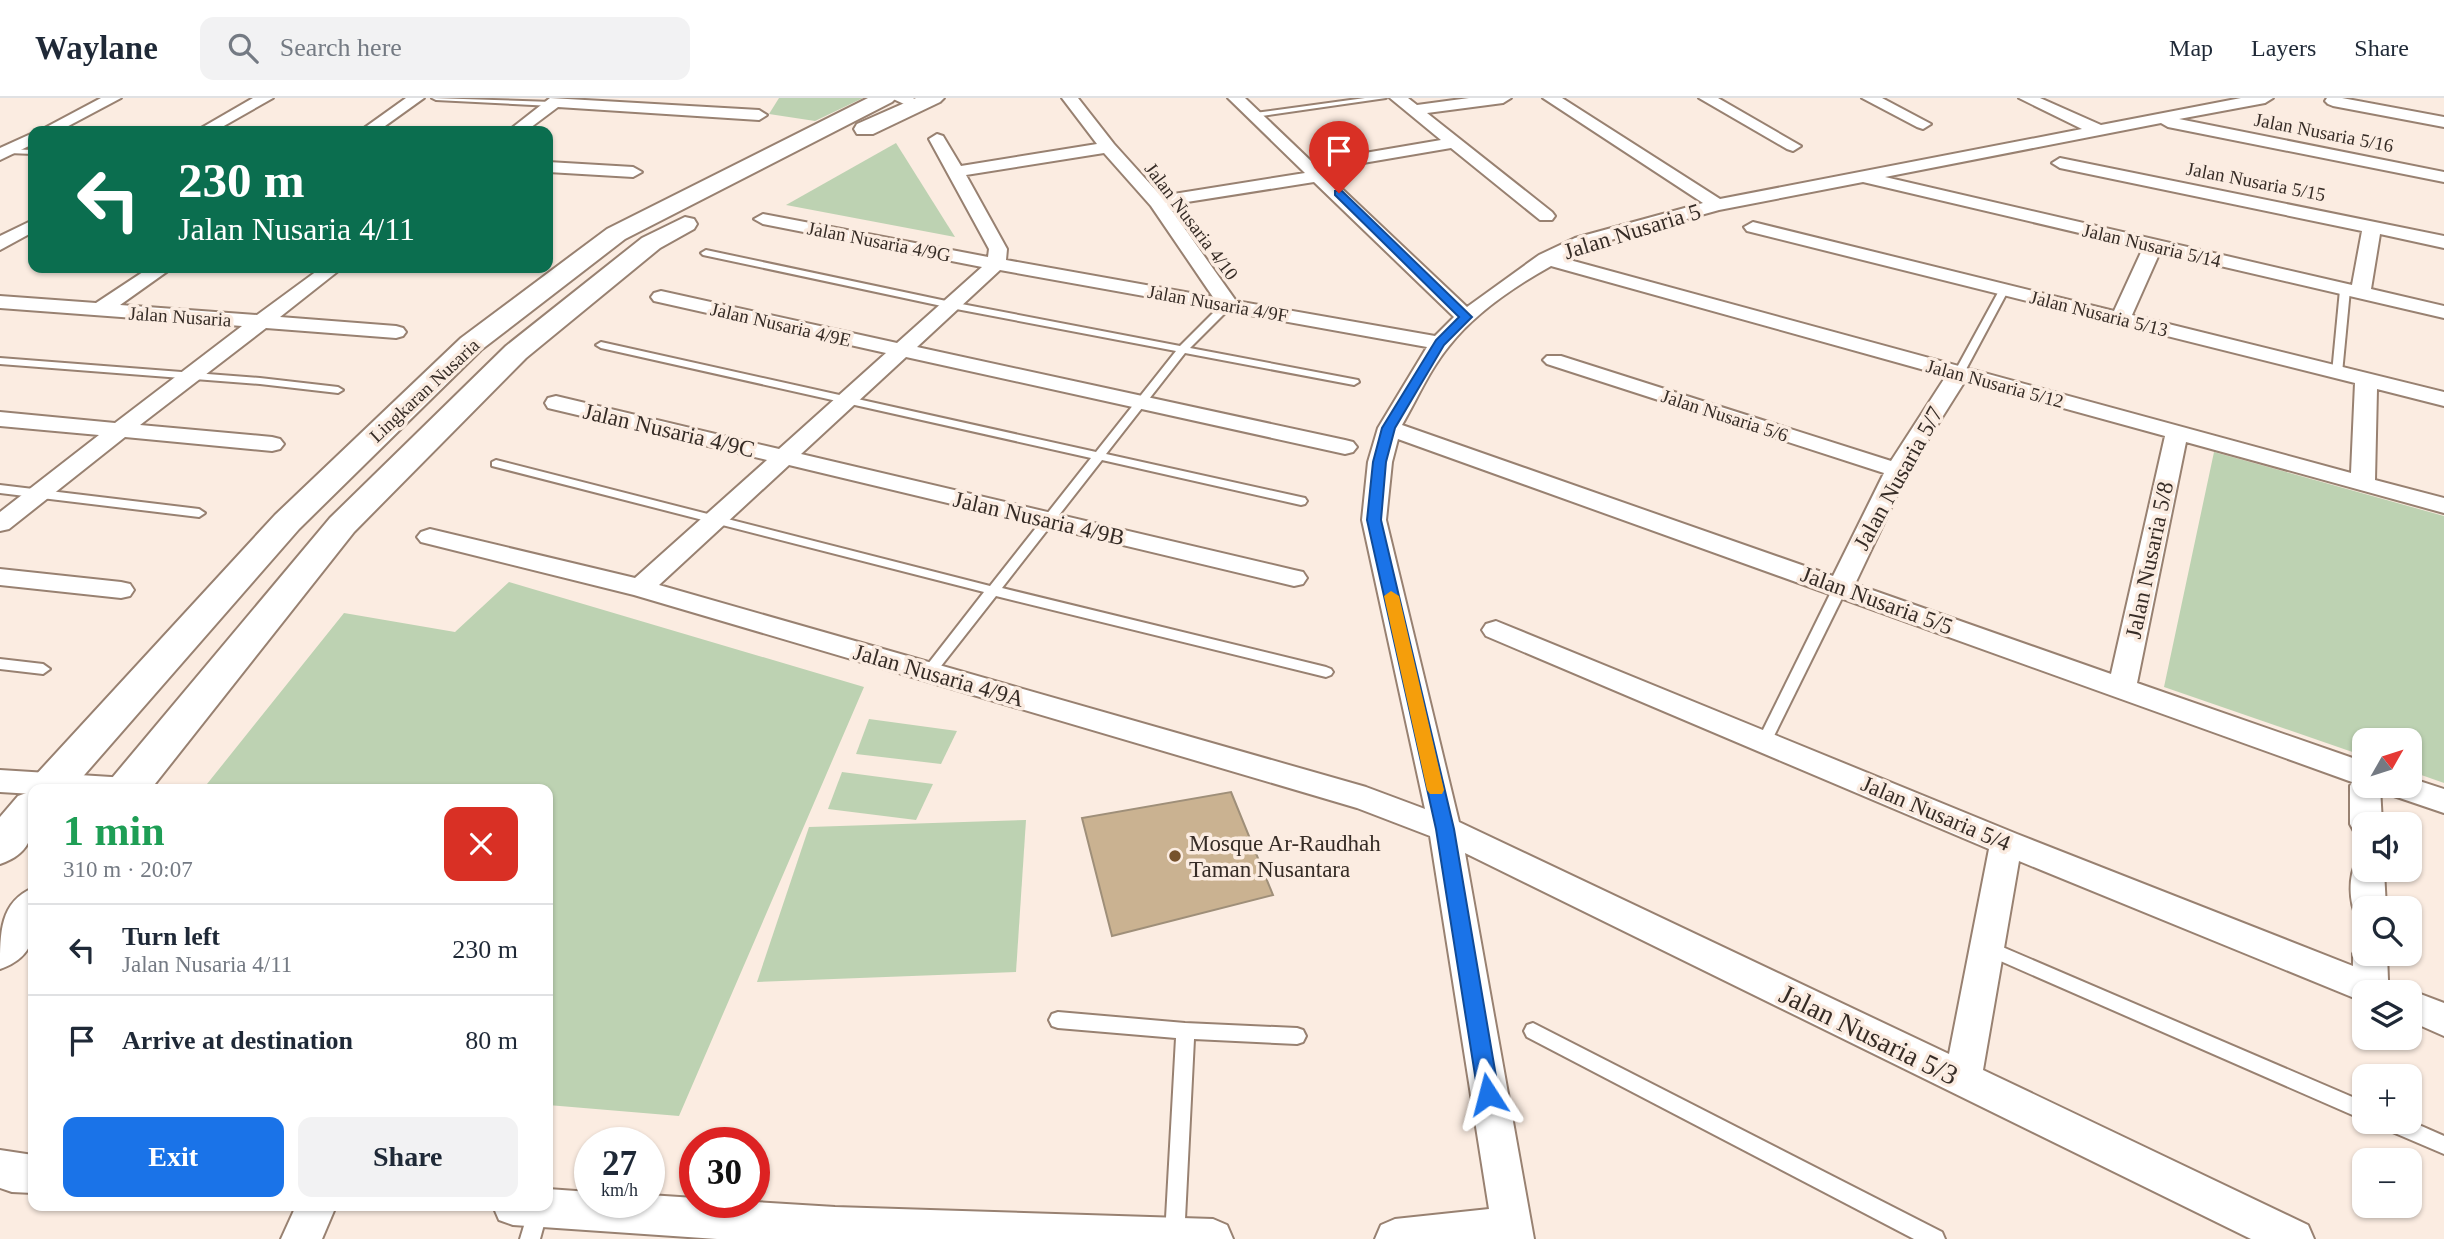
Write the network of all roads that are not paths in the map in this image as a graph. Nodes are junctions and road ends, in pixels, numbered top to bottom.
1 (113, 98) edge
2 (265, 98) edge
3 (416, 98) edge
4 (436, 98) edge
5 (709, 98) edge
6 (885, 98) edge
7 (1070, 98) edge
8 (1236, 98) edge
9 (1382, 98) edge
10 (1398, 98) edge
11 (1503, 98) edge
12 (1551, 98) edge
13 (1707, 98) edge
14 (1870, 98) edge
15 (2027, 98) edge
16 (2265, 98) edge
17 (916, 100) edge
18 (556, 101) edge
19 (2333, 101) dead end
20 (695, 110) junction
21 (1415, 110) junction
22 (759, 115) dead end
23 (1255, 115) junction
24 (2155, 119) junction
25 (2444, 122) edge
26 (1923, 124) dead end
27 (57, 126) edge
28 (213, 126) edge
29 (375, 126) edge
30 (523, 126) edge
31 (2098, 130) junction
32 (937, 139) dead end
33 (28, 141) edge
34 (1454, 143) junction
35 (1793, 146) dead end
36 (1108, 147) junction
37 (28, 152) edge
38 (5, 153) edge
39 (2060, 163) dead end
40 (553, 167) edge
41 (1315, 171) junction
42 (956, 172) junction
43 (633, 173) dead end
44 (1861, 177) junction
45 (2444, 177) edge
46 (1157, 202) junction
47 (1717, 205) junction
48 (1546, 216) dead end
49 (763, 219) dead end
50 (2372, 226) junction
51 (1753, 227) dead end
52 (28, 228) edge
53 (2444, 242) edge
54 (0, 244) edge
55 (2153, 246) junction
56 (706, 253) dead end
57 (1546, 259) junction
58 (996, 264) junction
59 (154, 273) edge
60 (326, 273) edge
61 (2004, 289) junction
62 (2352, 291) junction
63 (661, 297) dead end
64 (3, 304) edge
65 (1228, 304) junction
66 (951, 305) junction
67 (99, 310) junction
68 (2444, 312) edge
69 (1466, 317) junction
70 (2120, 318) junction
71 (261, 322) junction
72 (396, 332) dead end
73 (1440, 343) junction
74 (601, 345) dead end
75 (1183, 349) junction
76 (901, 351) junction
77 (1554, 360) dead end
78 (0, 361) edge
79 (1959, 373) junction
80 (2337, 373) junction
81 (189, 376) junction
82 (2366, 380) junction
83 (1354, 382) dead end
84 (338, 390) dead end
85 (2444, 399) edge
86 (846, 400) junction
87 (1140, 402) junction
88 (556, 403) dead end
89 (0, 419) edge
90 (1389, 428) junction
91 (119, 429) junction
92 (2177, 433) junction
93 (272, 444) dead end
94 (1345, 447) dead end
95 (783, 457) junction
96 (1096, 457) junction
97 (496, 464) dead end
98 (1897, 470) junction
99 (2363, 484) junction
100 (0, 489) edge
101 (37, 494) junction
102 (1301, 501) dead end
103 (2444, 506) edge
104 (198, 513) dead end
105 (715, 519) junction
106 (1047, 519) junction
107 (0, 524) edge
108 (430, 537) dead end
109 (0, 577) edge
110 (1294, 578) dead end
111 (1841, 586) junction
112 (640, 588) junction
113 (121, 590) dead end
114 (995, 591) junction
115 (1496, 630) dead end
116 (0, 664) edge
117 (43, 669) dead end
118 (929, 672) junction
119 (1326, 672) dead end
120 (2122, 687) junction
121 (1765, 740) junction
122 (2352, 770) edge
123 (0, 781) edge
124 (53, 784) edge
125 (131, 784) edge
126 (28, 789) edge
127 (2422, 794) edge
128 (2444, 801) edge
129 (28, 813) edge
130 (1445, 829) junction
131 (2006, 843) junction
132 (0, 847) edge
133 (28, 913) edge
134 (1986, 947) junction
135 (0, 948) edge
136 (2352, 982) edge
137 (2422, 1010) edge
138 (1058, 1020) dead end
139 (2444, 1020) edge
140 (1185, 1031) junction
141 (1533, 1031) dead end
142 (1297, 1036) dead end
143 (1963, 1079) junction
144 (2352, 1106) edge
145 (2418, 1134) edge
146 (2444, 1145) edge
147 (314, 1211) edge
148 (527, 1217) edge
149 (834, 1233) edge
150 (1512, 1233) edge
151 (1095, 1237) edge
152 (1194, 1238) edge
153 (302, 1239) edge
154 (1395, 1239) edge
155 (1935, 1239) edge
156 (2294, 1239) edge

1 - 27 street
2 - 28 street
3 - 29 street
4 - 18 lane
5 - 20 street
6 - 124 main road, Lingkaran Nusaria
7 - 36 street, Jalan Nusaria 4/10
8 - 23 street
9 - 23 lane
10 - 21 street
11 - 21 street
12 - 47 street
13 - 35 street
14 - 26 street
15 - 31 street
16 - 24 street, Jalan Nusaria 5
17 - 125 main road, Lingkaran Nusaria
18 - 20 street
18 - 30 street
19 - 25 street
20 - 22 street
21 - 34 street
23 - 41 street
24 - 31 street, Jalan Nusaria 5
24 - 45 street, Jalan Nusaria 5/16
31 - 44 street, Jalan Nusaria 5
32 - 42 street
33 - 38 street
34 - 41 street
34 - 48 street
36 - 42 street
36 - 46 street, Jalan Nusaria 4/10
37 - 38 lane
39 - 50 street, Jalan Nusaria 5/15
40 - 43 street
41 - 46 street
41 - 69 street
42 - 58 street
44 - 47 street, Jalan Nusaria 5
44 - 55 street, Jalan Nusaria 5/14
46 - 65 street, Jalan Nusaria 4/10
47 - 57 street, Jalan Nusaria 5
49 - 58 street, Jalan Nusaria 4/9G
50 - 53 street, Jalan Nusaria 5/15
50 - 62 street
51 - 61 street, Jalan Nusaria 5/13
52 - 54 street
55 - 62 street, Jalan Nusaria 5/14
55 - 70 street
56 - 66 lane
57 - 69 street, Jalan Nusaria 5
57 - 79 street, Jalan Nusaria 5/12
58 - 65 street, Jalan Nusaria 4/9F
58 - 66 street
59 - 67 street, Jalan Nusaria
60 - 71 street, Jalan Nusaria
61 - 70 street, Jalan Nusaria 5/13
61 - 79 lane
62 - 68 street, Jalan Nusaria 5/14
62 - 80 lane
63 - 76 street, Jalan Nusaria 4/9E
64 - 67 street, Jalan Nusaria
65 - 73 street, Jalan Nusaria 4/9F
65 - 75 lane
66 - 75 lane
66 - 76 street
67 - 71 street, Jalan Nusaria
69 - 73 street, Jalan Nusaria 5
70 - 80 street, Jalan Nusaria 5/13
71 - 72 street, Jalan Nusaria
71 - 81 street, Jalan Nusaria
73 - 90 street, Jalan Nusaria 5
74 - 86 lane
75 - 83 lane
75 - 87 lane
76 - 86 street
76 - 87 street, Jalan Nusaria 4/9E
77 - 98 street, Jalan Nusaria 5/6
78 - 81 lane
79 - 92 street, Jalan Nusaria 5/12
79 - 98 street, Jalan Nusaria 5/7
80 - 82 street, Jalan Nusaria 5/13
81 - 84 lane
81 - 91 street, Jalan Nusaria
82 - 85 street, Jalan Nusaria 5/13
82 - 99 street
86 - 95 street
86 - 96 lane
87 - 94 street, Jalan Nusaria 4/9E
87 - 96 lane
88 - 95 street, Jalan Nusaria 4/9C
89 - 91 street
90 - 111 street, Jalan Nusaria 5/5
90 - 130 street, Jalan Nusaria 5
91 - 93 street
91 - 101 street, Jalan Nusaria
92 - 99 street, Jalan Nusaria 5/12
92 - 120 street, Jalan Nusaria 5/8
95 - 105 street
95 - 106 street, Jalan Nusaria 4/9B
96 - 102 lane
96 - 106 lane
97 - 105 lane
98 - 111 street, Jalan Nusaria 5/7
99 - 103 street, Jalan Nusaria 5/12
100 - 101 lane
101 - 104 lane
101 - 107 street, Jalan Nusaria
105 - 112 street
105 - 114 lane
106 - 110 street, Jalan Nusaria 4/9B
106 - 114 lane
108 - 112 street, Jalan Nusaria 4/9A
109 - 113 street
111 - 120 street, Jalan Nusaria 5/5
111 - 121 lane
112 - 118 street, Jalan Nusaria 4/9A
114 - 118 lane
114 - 119 lane
115 - 121 street, Jalan Nusaria 5/4
116 - 117 lane
118 - 130 street, Jalan Nusaria 4/9A
120 - 122 street, Jalan Nusaria 5/5
121 - 131 street, Jalan Nusaria 5/4
123 - 126 street
127 - 128 street
129 - 132 main road, Lingkaran Nusaria
130 - 143 street, Jalan Nusaria 5/3
130 - 150 street, Jalan Nusaria 5
131 - 134 street
131 - 136 street, Jalan Nusaria 5/4
133 - 135 main road
134 - 143 street
134 - 144 lane
137 - 139 street
138 - 140 lane
140 - 142 lane
140 - 152 lane
141 - 155 lane
143 - 156 street, Jalan Nusaria 5/3
145 - 146 lane
147 - 153 street
148 - 149 street
149 - 151 street
150 - 154 street
151 - 152 street

